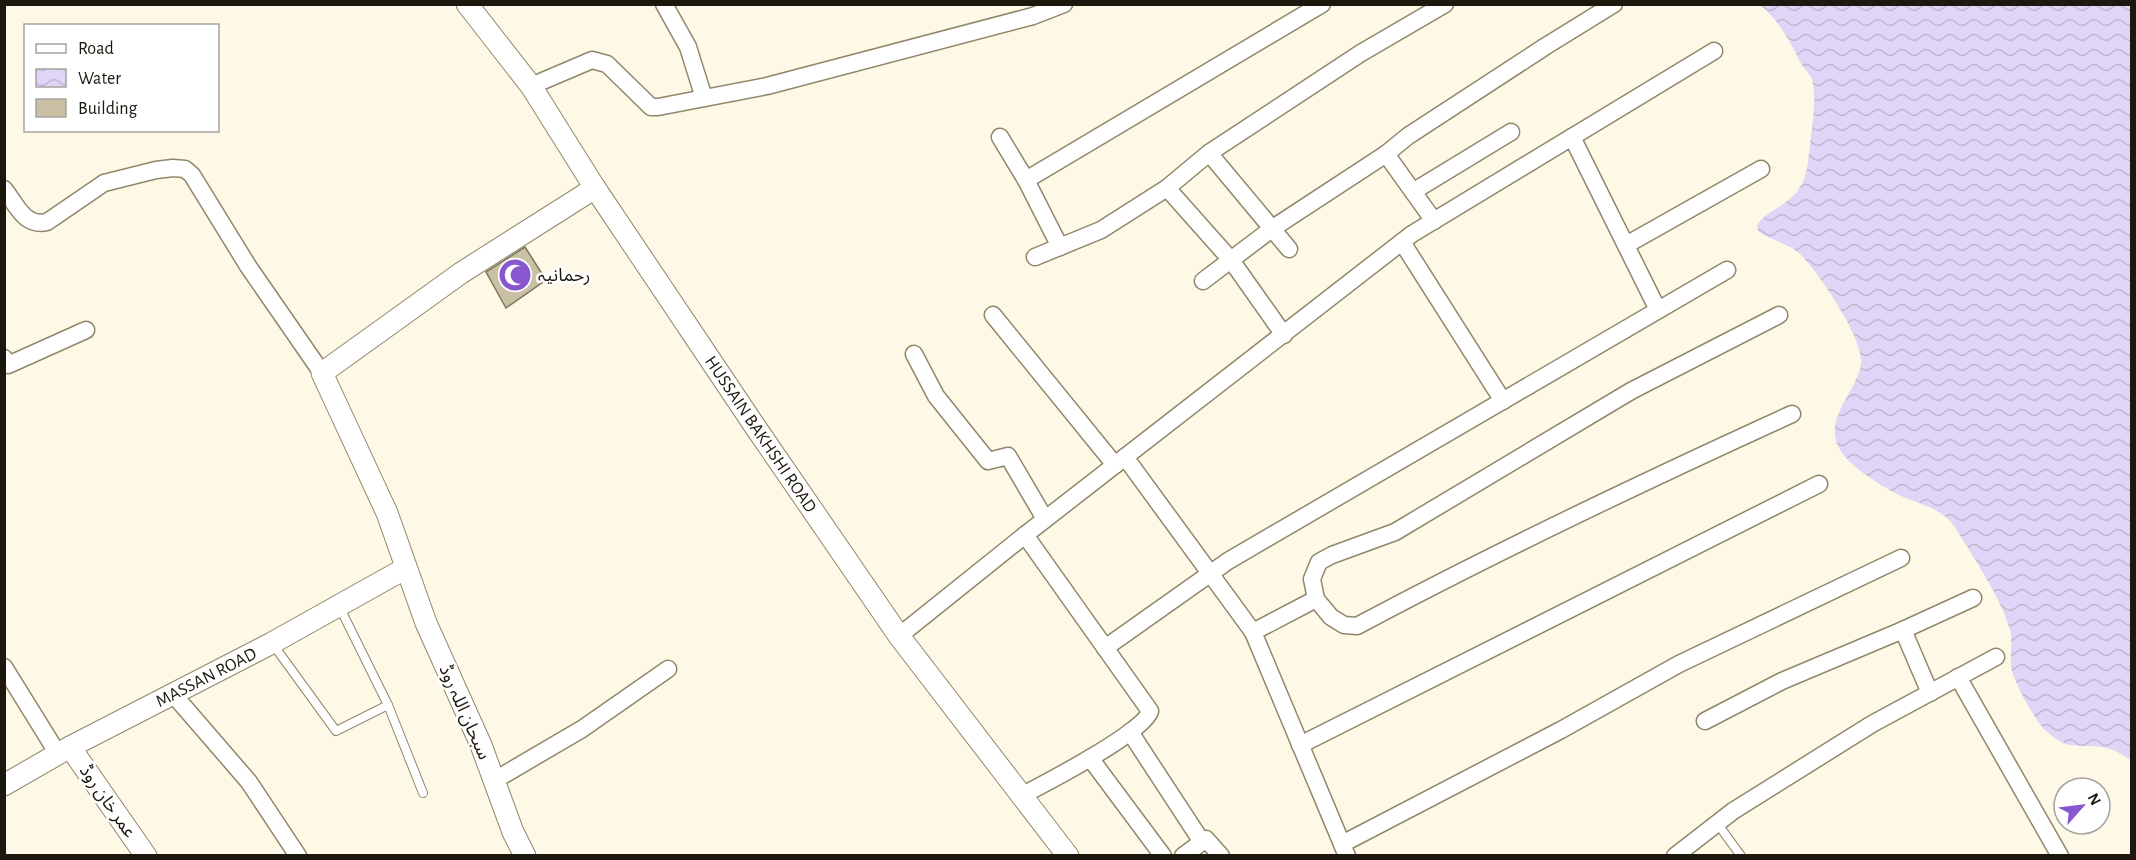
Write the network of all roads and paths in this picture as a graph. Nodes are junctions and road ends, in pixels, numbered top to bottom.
1 (467, 4) edge
2 (664, 4) edge
3 (1064, 4) edge
4 (1322, 4) edge
5 (1445, 4) edge
6 (1614, 4) edge
7 (1714, 51) dead end
8 (531, 86) junction
9 (704, 98) junction
10 (1511, 132) dead end
11 (1000, 137) dead end
12 (1572, 137) junction
13 (1209, 153) junction
14 (1386, 154) junction
15 (1761, 169) dead end
16 (1026, 180) junction
17 (596, 188) junction
18 (1167, 188) junction
19 (4, 189) edge
20 (1414, 191) junction
21 (1434, 221) junction
22 (1273, 228) junction
23 (1402, 242) junction
24 (1626, 245) junction
25 (1060, 247) junction
26 (1289, 249) dead end
27 (1035, 257) dead end
28 (1231, 260) junction
29 (1727, 270) dead end
30 (1203, 281) dead end
31 (1658, 310) junction
32 (993, 315) dead end
33 (1779, 315) dead end
34 (86, 330) dead end
35 (1284, 335) junction
36 (914, 354) dead end
37 (6, 364) edge
38 (322, 373) junction
39 (1503, 401) junction
40 (1792, 414) dead end
41 (1120, 461) junction
42 (1819, 484) dead end
43 (1045, 519) junction
44 (1025, 535) junction
45 (1901, 558) dead end
46 (406, 568) junction
47 (1211, 573) junction
48 (1973, 598) dead end
49 (1316, 599) junction
50 (338, 606) junction
51 (1903, 630) junction
52 (1253, 632) junction
53 (899, 636) junction
54 (272, 643) junction
55 (1105, 648) junction
56 (1996, 657) dead end
57 (4, 667) edge
58 (668, 669) dead end
59 (1958, 677) junction
60 (1930, 693) junction
61 (173, 694) junction
62 (388, 705) junction
63 (1705, 721) dead end
64 (1130, 732) junction
65 (1300, 745) junction
66 (64, 751) junction
67 (1090, 758) junction
68 (495, 780) junction
69 (4, 785) edge
70 (423, 793) dead end
71 (1021, 796) junction
72 (1717, 823) junction
73 (1202, 842) junction
74 (1344, 850) edge
75 (146, 855) edge
76 (298, 855) edge
77 (525, 855) edge
78 (1068, 855) edge
79 (1163, 855) edge
80 (1183, 855) edge
81 (1221, 855) edge
82 (1674, 855) edge
83 (1741, 855) edge
84 (2060, 855) edge

1 - 8 street, HUSSAIN BAKHSHI ROAD
2 - 9 street
3 - 9 street
4 - 16 street
5 - 13 street
6 - 14 street
7 - 12 street
8 - 9 street
8 - 17 street, HUSSAIN BAKHSHI ROAD
10 - 20 street
11 - 16 street
12 - 21 street
12 - 24 street
13 - 18 street
13 - 22 street
14 - 20 street
14 - 22 street
15 - 24 street
16 - 25 street
17 - 38 street
17 - 53 street, HUSSAIN BAKHSHI ROAD
18 - 25 street
18 - 28 street
19 - 38 street
20 - 21 street
21 - 23 street
22 - 26 street
22 - 28 street
23 - 35 street
23 - 39 street
24 - 31 street
25 - 27 street
28 - 30 street
28 - 35 street
29 - 31 street
31 - 39 street
32 - 41 street
33 - 49 street
34 - 37 street
35 - 41 street
36 - 43 street
38 - 46 street, سبحان اللہ روڈ
39 - 47 street
40 - 49 street
41 - 43 street
41 - 47 street
42 - 65 street
43 - 44 street
44 - 53 street
44 - 55 street
45 - 74 street
46 - 50 street, MASSAN ROAD
46 - 68 street, سبحان اللہ روڈ
47 - 52 street
47 - 55 street
48 - 51 street
49 - 52 street
50 - 54 street, MASSAN ROAD
50 - 62 lane
51 - 60 street
51 - 63 street
52 - 65 street
53 - 71 street, HUSSAIN BAKHSHI ROAD
54 - 61 street, MASSAN ROAD
54 - 62 lane
55 - 64 street
56 - 59 street
57 - 66 street
58 - 68 street
59 - 60 street
59 - 84 street
60 - 72 street
61 - 66 street, MASSAN ROAD
61 - 76 street
62 - 70 lane
64 - 67 street
64 - 73 street
65 - 74 street
66 - 69 street, MASSAN ROAD
66 - 75 street, عمر خان روڈ
67 - 71 street
67 - 79 street
68 - 77 street, سبحان اللہ روڈ
71 - 78 street, HUSSAIN BAKHSHI ROAD
72 - 82 street
72 - 83 lane
73 - 80 street
73 - 81 street

